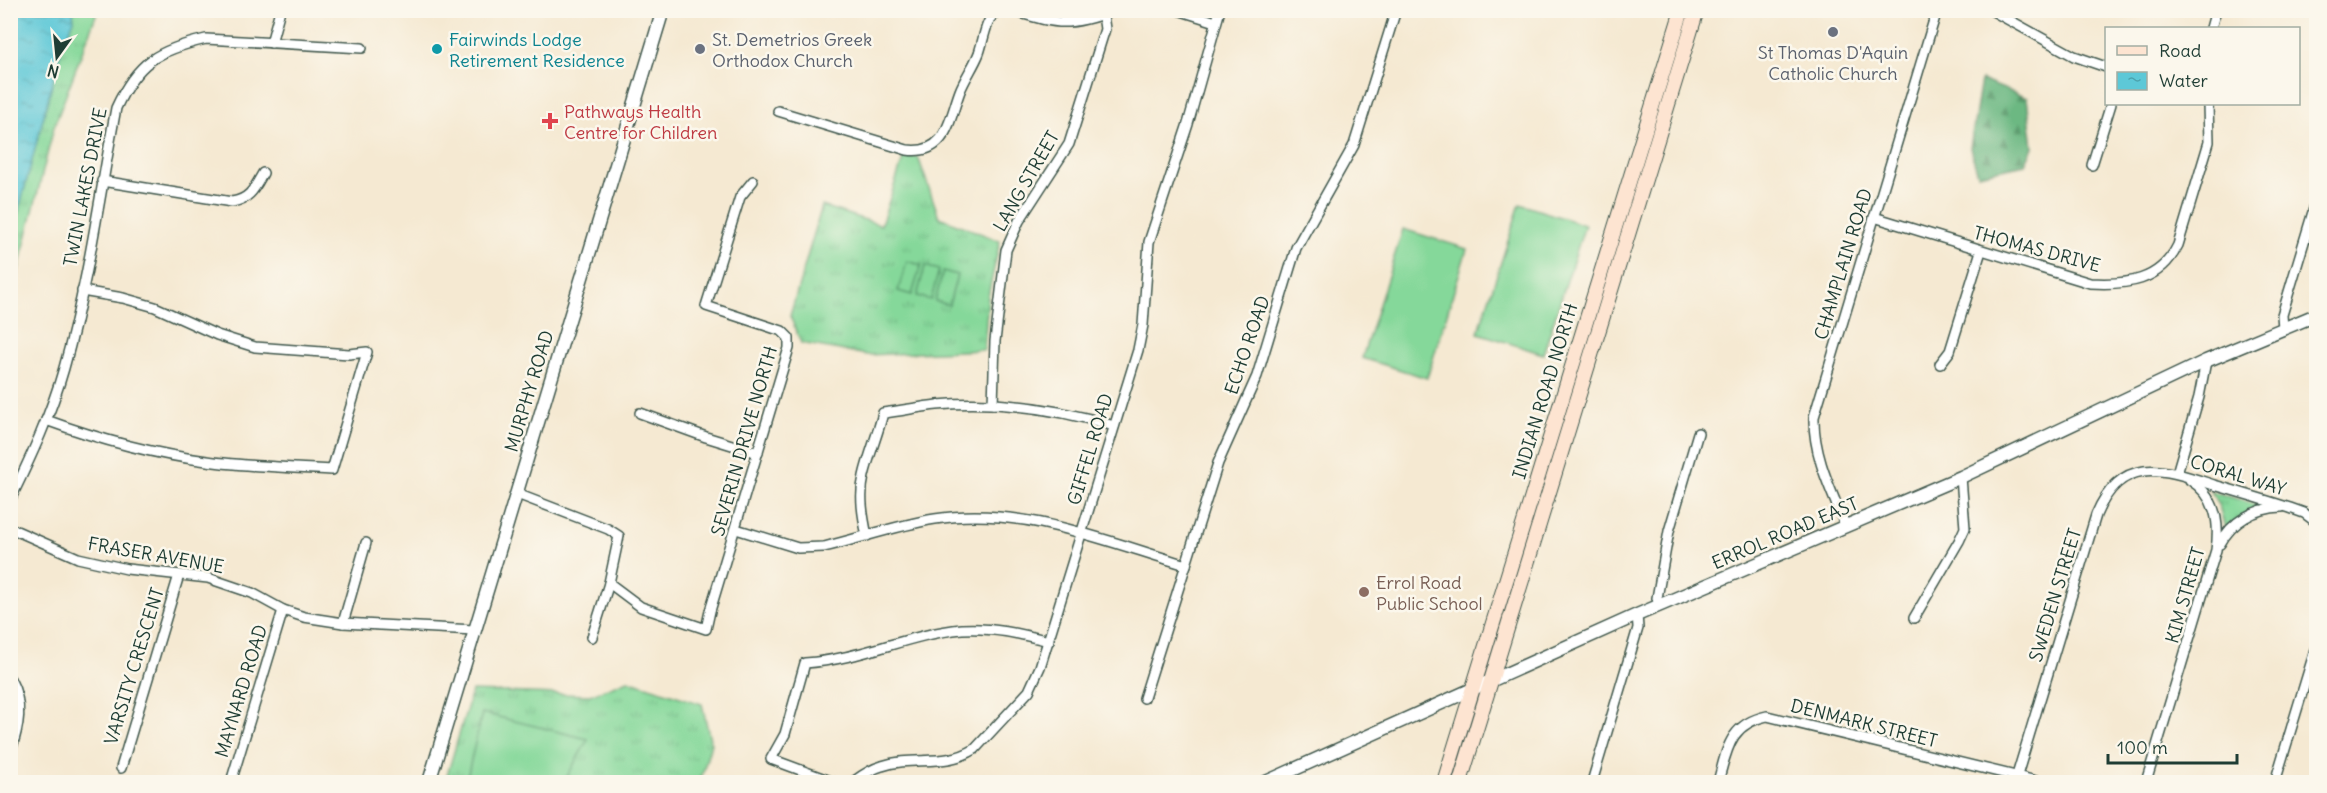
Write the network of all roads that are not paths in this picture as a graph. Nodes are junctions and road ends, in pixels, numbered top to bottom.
1 (280, 10) edge
2 (663, 10) edge
3 (997, 10) edge
4 (1010, 10) edge
5 (1115, 10) edge
6 (1178, 10) edge
7 (1220, 10) edge
8 (1396, 10) edge
9 (1682, 10) edge
10 (1697, 10) edge
11 (1937, 10) edge
12 (1991, 10) edge
13 (2216, 10) edge
14 (1103, 15) junction
15 (1216, 22) junction
16 (2211, 27) edge
17 (271, 43) junction
18 (363, 48) dead end
19 (2105, 66) edge
20 (2111, 105) edge
21 (2208, 105) edge
22 (778, 111) dead end
23 (2092, 165) dead end
24 (262, 173) dead end
25 (102, 181) junction
26 (753, 181) dead end
27 (2316, 202) edge
28 (1874, 217) junction
29 (1981, 251) junction
30 (82, 291) junction
31 (2316, 315) edge
32 (2283, 328) junction
33 (2206, 361) junction
34 (1940, 364) dead end
35 (993, 404) junction
36 (640, 412) dead end
37 (46, 420) junction
38 (1114, 426) junction
39 (1698, 433) dead end
40 (758, 453) junction
41 (2177, 473) junction
42 (1961, 477) junction
43 (517, 494) junction
44 (10, 500) edge
45 (2290, 508) junction
46 (2316, 522) edge
47 (1846, 527) junction
48 (10, 528) edge
49 (736, 529) junction
50 (1081, 534) junction
51 (867, 536) junction
52 (366, 543) dead end
53 (2216, 550) junction
54 (1186, 565) junction
55 (179, 574) junction
56 (609, 584) junction
57 (1659, 606) junction
58 (283, 610) junction
59 (1637, 615) junction
60 (1914, 618) dead end
61 (343, 623) junction
62 (474, 630) junction
63 (592, 637) dead end
64 (1049, 641) junction
65 (2316, 647) edge
66 (10, 679) edge
67 (1490, 682) junction
68 (1471, 690) junction
69 (1144, 698) dead end
70 (10, 753) edge
71 (121, 768) dead end
72 (2016, 779) edge
73 (231, 783) edge
74 (429, 783) edge
75 (833, 783) edge
76 (853, 783) edge
77 (1266, 783) edge
78 (1444, 783) edge
79 (1460, 783) edge
80 (1592, 783) edge
81 (1718, 783) edge
82 (2040, 783) edge
83 (2146, 783) edge
84 (2275, 783) edge

1 - 17 street
2 - 43 street, MURPHY ROAD
3 - 22 street
4 - 14 street
5 - 14 street
6 - 15 street
7 - 15 street, GIFFEL ROAD
8 - 54 street, ECHO ROAD
9 - 68 main road, INDIAN ROAD NORTH
10 - 67 main road, INDIAN ROAD NORTH
11 - 28 street, CHAMPLAIN ROAD
12 - 19 street
13 - 16 street
14 - 35 street, LANG STREET
15 - 38 street, GIFFEL ROAD
17 - 18 street, TWIN LAKES DRIVE
17 - 25 street, TWIN LAKES DRIVE
20 - 23 street
21 - 29 street, THOMAS DRIVE
24 - 25 street
25 - 30 street, TWIN LAKES DRIVE
26 - 40 street, SEVERIN DRIVE NORTH
27 - 32 street
28 - 29 street, THOMAS DRIVE
28 - 47 street, CHAMPLAIN ROAD
29 - 34 street
30 - 37 street, TWIN LAKES DRIVE
30 - 37 street
31 - 32 street, ERROL ROAD EAST
32 - 33 street, ERROL ROAD EAST
33 - 41 street
33 - 42 street, ERROL ROAD EAST
35 - 38 street
35 - 51 street
36 - 40 street
37 - 44 street, TWIN LAKES DRIVE
38 - 50 street, GIFFEL ROAD
39 - 57 street
40 - 49 street, SEVERIN DRIVE NORTH
41 - 45 street, CORAL WAY
41 - 53 street, KIM STREET
41 - 72 street, SWEDEN STREET
42 - 47 street, ERROL ROAD EAST
42 - 60 street
43 - 56 street
43 - 62 street, MURPHY ROAD
45 - 46 street, CORAL WAY
45 - 53 street, CORAL WAY
47 - 57 street, ERROL ROAD EAST
48 - 55 street, FRASER AVENUE
49 - 51 street
49 - 56 street, SEVERIN DRIVE NORTH
50 - 51 street
50 - 54 street
50 - 64 street, GIFFEL ROAD
52 - 61 street
53 - 83 street, KIM STREET
54 - 69 street, ECHO ROAD
55 - 58 street, FRASER AVENUE
55 - 71 street, VARSITY CRESCENT
56 - 63 street
57 - 59 street, ERROL ROAD EAST
58 - 61 street, FRASER AVENUE
58 - 73 street, MAYNARD ROAD
59 - 67 street, ERROL ROAD EAST
59 - 80 street
61 - 62 street, FRASER AVENUE
62 - 74 street, MURPHY ROAD
64 - 75 street
64 - 76 street, GIFFEL ROAD
65 - 84 street
66 - 70 street
67 - 68 street, ERROL ROAD EAST
67 - 79 main road, INDIAN ROAD NORTH
68 - 77 street, ERROL ROAD EAST
68 - 78 main road, INDIAN ROAD NORTH
72 - 81 street, DENMARK STREET
72 - 82 street, DENMARK STREET

